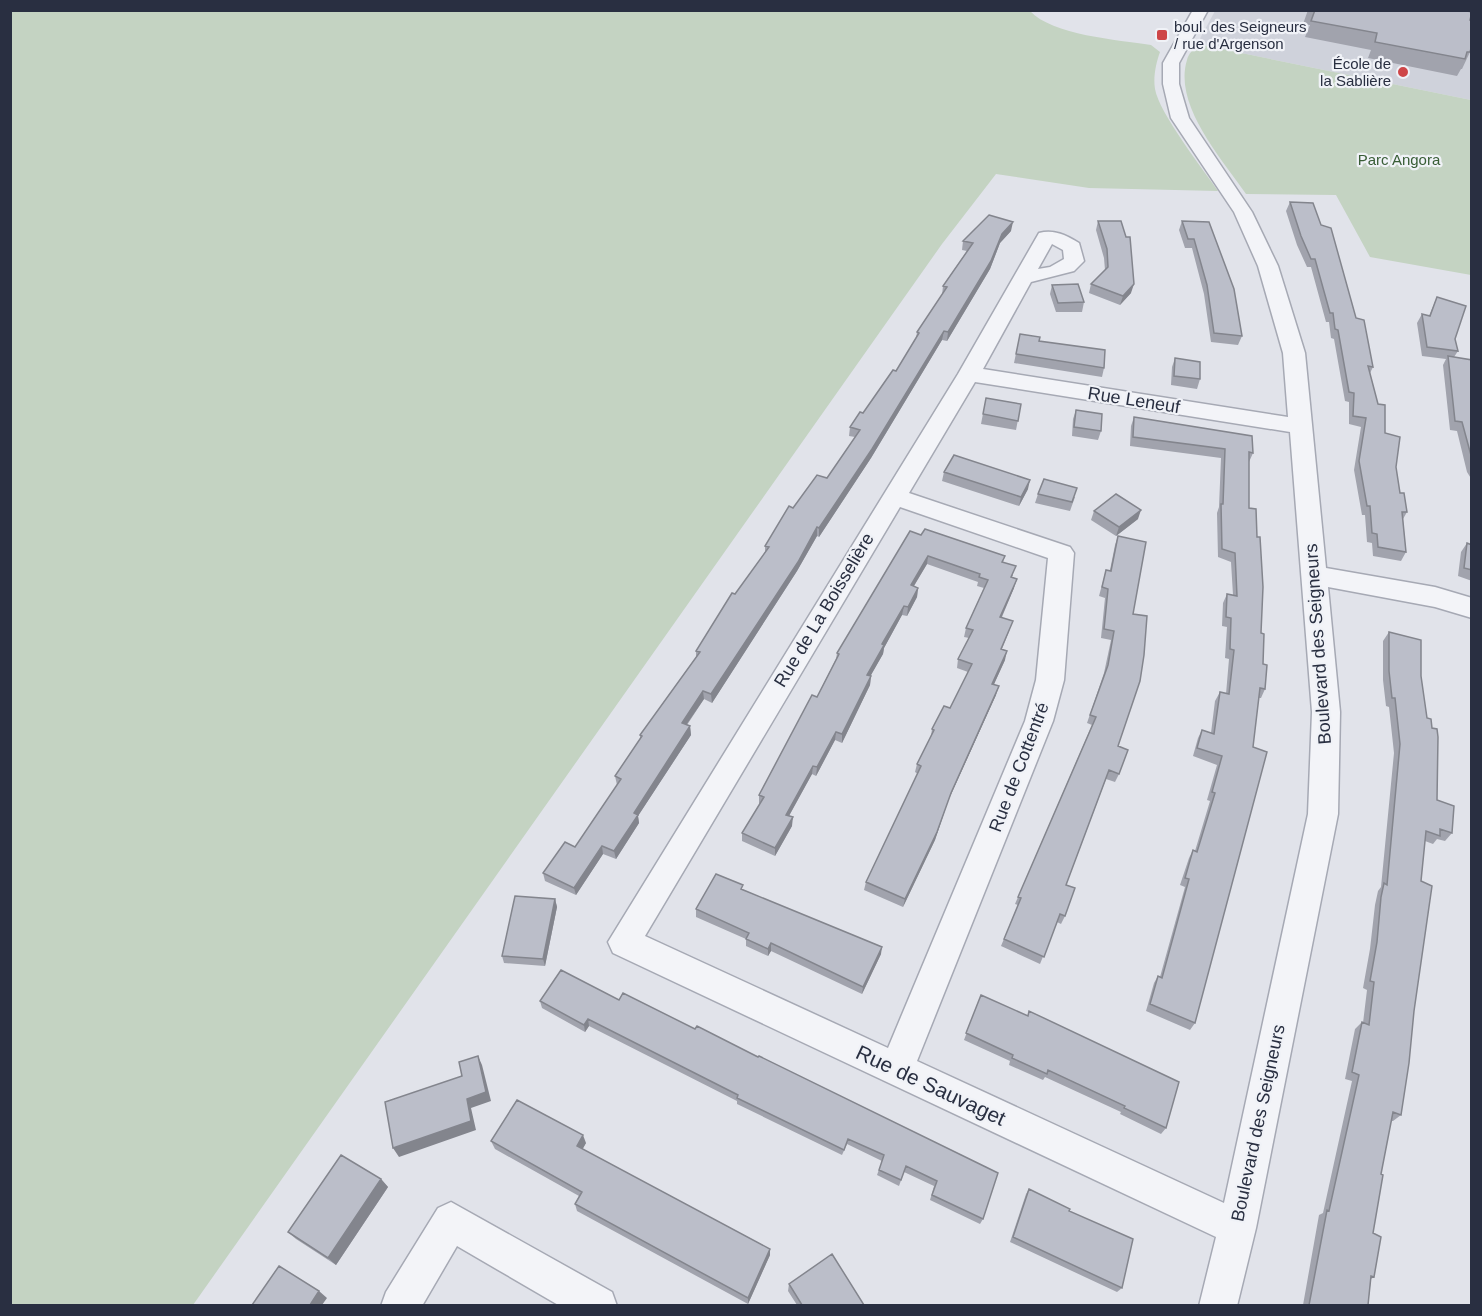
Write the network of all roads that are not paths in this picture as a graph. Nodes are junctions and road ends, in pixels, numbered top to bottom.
1 (1201, 10) edge
2 (1024, 277) dead end
3 (969, 374) junction
4 (1300, 426) junction
5 (893, 496) junction
6 (1316, 584) junction
7 (1472, 608) edge
8 (1472, 625) edge
9 (624, 942) joint
10 (897, 1069) junction
11 (1237, 1228) junction
12 (400, 1305) edge
13 (598, 1305) edge
14 (1218, 1305) edge

1 - 4 street, Boulevard des Seigneurs
2 - 3 street, Rue de La Boisselière
3 - 4 street, Rue Leneuf
3 - 5 street, Rue de La Boisselière
4 - 6 street, Boulevard des Seigneurs
5 - 9 street, Rue de La Boisselière
5 - 10 street, Rue de Cottentré
6 - 7 street
6 - 8 street
6 - 11 street, Boulevard des Seigneurs
9 - 10 street, Rue de Sauvaget
10 - 11 street, Rue de Sauvaget
11 - 14 street, Boulevard des Seigneurs
12 - 13 street

